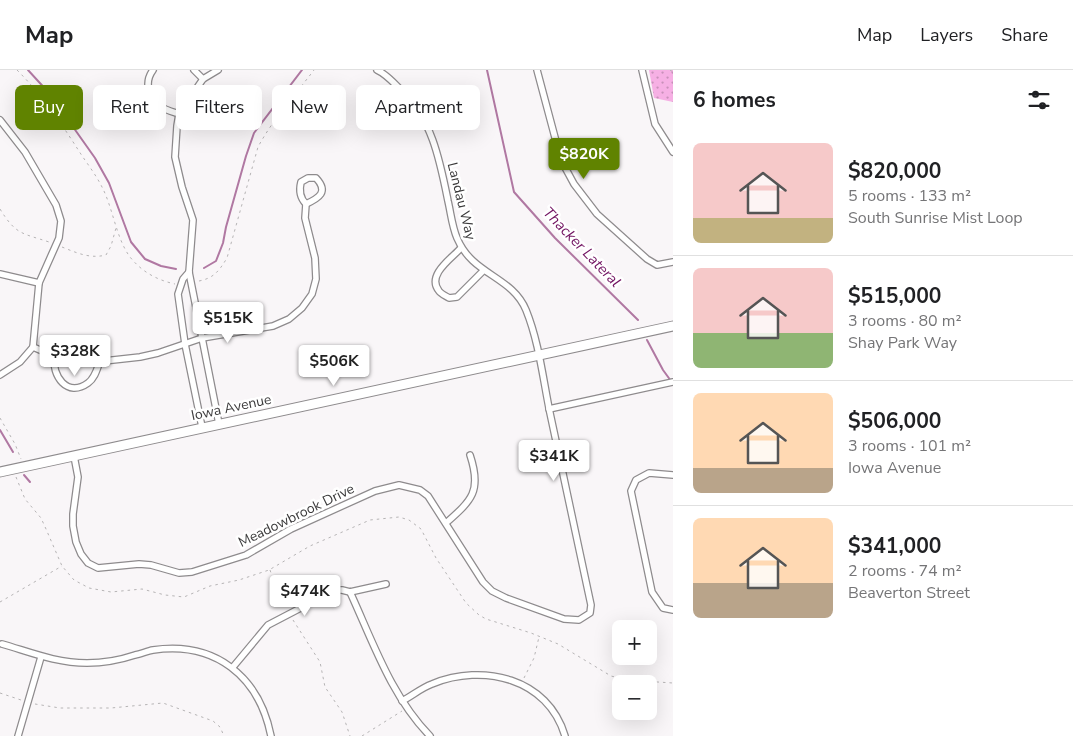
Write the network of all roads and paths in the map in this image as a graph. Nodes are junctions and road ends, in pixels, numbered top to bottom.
1 (17, 70) edge
2 (153, 70) edge
3 (194, 70) edge
4 (218, 70) edge
5 (314, 70) edge
6 (377, 70) edge
7 (537, 70) edge
8 (642, 70) edge
9 (670, 70) edge
10 (384, 72) edge
11 (673, 72) edge
12 (203, 79) junction
13 (199, 85) edge
14 (176, 113) edge
15 (0, 120) edge
16 (176, 126) edge
17 (673, 152) edge
18 (306, 204) junction
19 (461, 248) junction
20 (673, 262) edge
21 (483, 271) junction
22 (189, 272) junction
23 (0, 274) edge
24 (39, 283) junction
25 (191, 283) junction
26 (181, 284) junction
27 (673, 326) edge
28 (202, 338) junction
29 (185, 344) junction
30 (34, 347) junction
31 (538, 355) junction
32 (54, 356) junction
33 (100, 362) junction
34 (0, 375) edge
35 (673, 382) edge
36 (549, 409) junction
37 (0, 418) edge
38 (219, 424) junction
39 (202, 428) junction
40 (470, 455) dead end
41 (74, 456) junction
42 (19, 468) junction
43 (0, 472) edge
44 (673, 475) edge
45 (446, 523) junction
46 (62, 566) junction
47 (269, 570) junction
48 (386, 584) dead end
49 (350, 592) junction
50 (0, 602) edge
51 (591, 605) joint
52 (673, 610) edge
53 (290, 613) junction
54 (539, 636) junction
55 (1, 642) edge
56 (41, 657) junction
57 (233, 667) junction
58 (673, 683) edge
59 (522, 684) junction
60 (0, 694) edge
61 (402, 701) junction
62 (28, 702) junction
63 (406, 708) junction
64 (18, 736) edge
65 (224, 736) edge
66 (271, 736) edge
67 (350, 736) edge
68 (362, 736) edge
69 (430, 736) edge
70 (565, 736) edge

1 - 26 path
2 - 14 street
3 - 12 street
4 - 12 street
5 - 25 path
6 - 10 street, Landau Way
7 - 20 street
8 - 17 street
9 - 11 path
10 - 19 street, Landau Way
12 - 13 street
15 - 24 street
16 - 22 street
18 - 18 street
18 - 28 street
19 - 21 street, Landau Way
19 - 21 street
21 - 31 street, Landau Way
22 - 25 street
22 - 26 street
23 - 24 street
24 - 30 street
25 - 28 street
26 - 29 street
27 - 31 street, Iowa Avenue
28 - 29 street
28 - 38 street
29 - 33 street
29 - 39 street
30 - 32 street
30 - 34 street
31 - 36 street, Landau Way
31 - 38 street, Iowa Avenue
32 - 33 street
32 - 33 street
35 - 36 street
36 - 51 street, Landau Way
37 - 42 path
38 - 39 street, Iowa Avenue
39 - 41 street, Iowa Avenue
40 - 45 street
41 - 42 street, Iowa Avenue
41 - 45 street, Meadowbrook Drive
42 - 43 street, Iowa Avenue
42 - 46 path
44 - 52 street
45 - 51 street, Meadowbrook Drive
46 - 47 path
46 - 50 path
47 - 53 path
47 - 54 path
48 - 49 street
49 - 53 street
49 - 61 street
53 - 57 street
53 - 67 path
54 - 58 path
54 - 59 path
55 - 56 street
56 - 57 street
56 - 62 street
57 - 66 street
59 - 61 street
59 - 70 street
60 - 62 path
61 - 63 street
62 - 64 street
62 - 65 path
63 - 68 path
63 - 69 street

